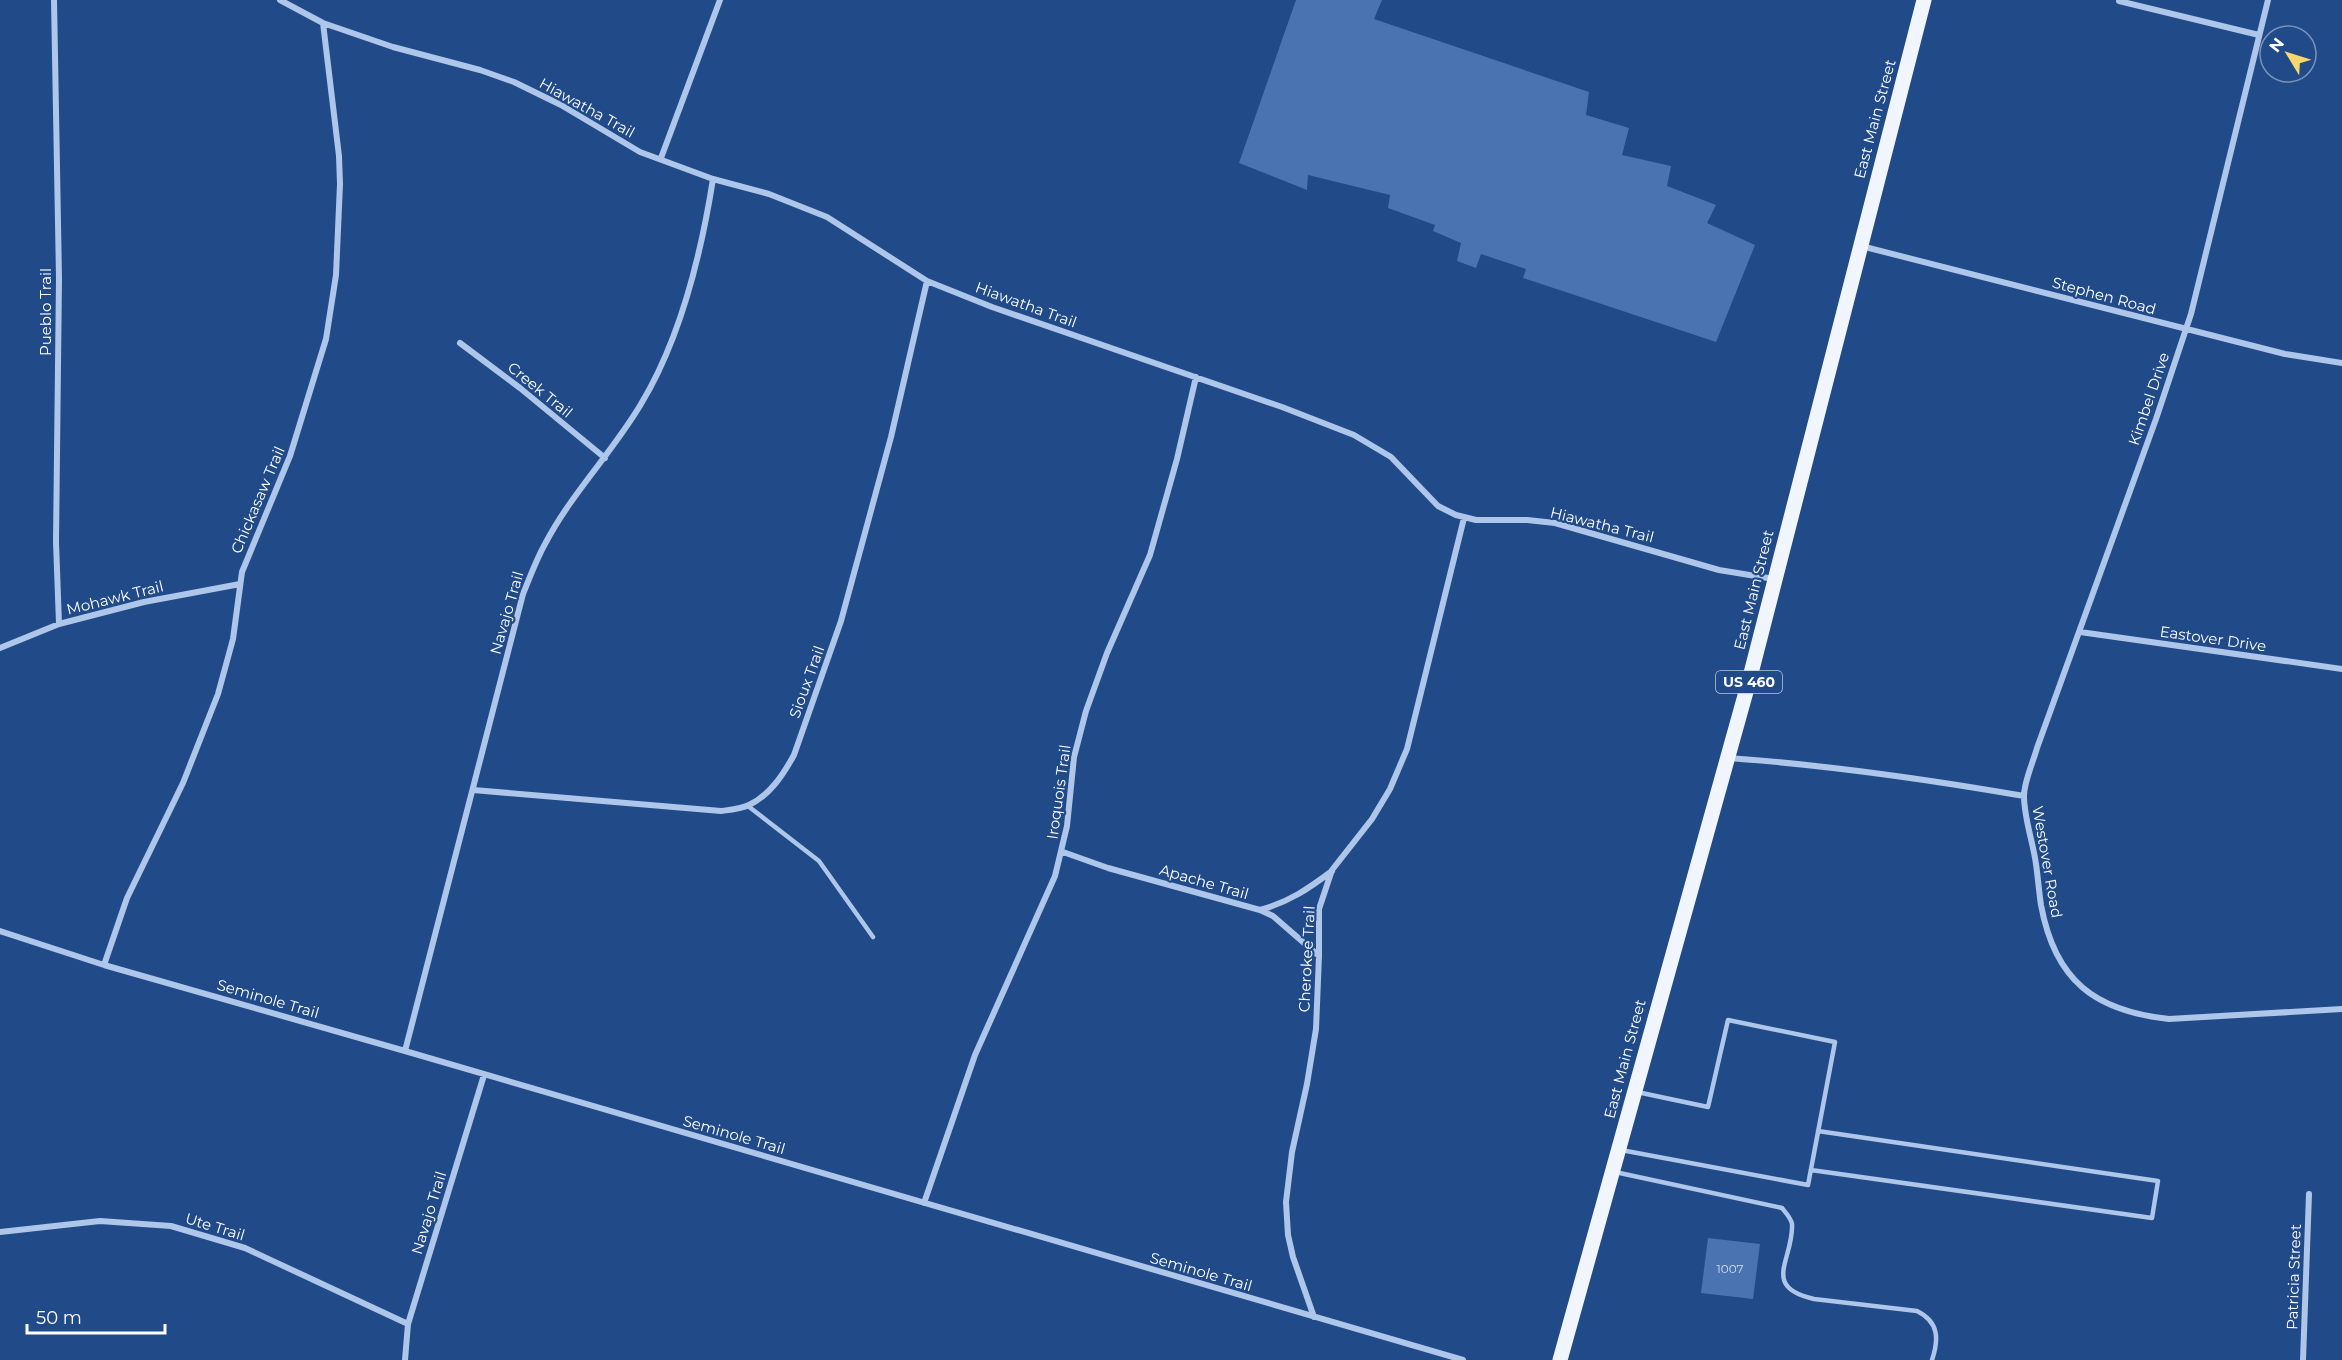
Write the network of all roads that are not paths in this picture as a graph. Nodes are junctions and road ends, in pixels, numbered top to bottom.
1 (54, 0) edge
2 (280, 0) edge
3 (720, 0) edge
4 (1924, 0) edge
5 (2268, 0) edge
6 (2119, 1) edge
7 (323, 23) junction
8 (2262, 24) edge
9 (2258, 34) edge
10 (2258, 38) edge
11 (661, 159) junction
12 (712, 178) junction
13 (1860, 246) junction
14 (927, 281) junction
15 (2185, 330) junction
16 (460, 343) dead end
17 (2342, 363) edge
18 (1196, 378) junction
19 (605, 458) junction
20 (1464, 518) junction
21 (1775, 579) junction
22 (240, 584) junction
23 (58, 624) junction
24 (2080, 632) junction
25 (0, 648) edge
26 (2342, 669) edge
27 (1728, 758) junction
28 (473, 790) junction
29 (2024, 796) junction
30 (748, 806) junction
31 (1063, 852) junction
32 (1332, 870) junction
33 (1260, 910) junction
34 (0, 931) edge
35 (873, 937) dead end
36 (1319, 956) junction
37 (104, 965) junction
38 (2342, 1009) edge
39 (405, 1051) junction
40 (484, 1075) junction
41 (1635, 1092) junction
42 (1818, 1131) junction
43 (1618, 1150) junction
44 (1811, 1170) junction
45 (1612, 1171) junction
46 (2309, 1194) dead end
47 (924, 1203) junction
48 (0, 1232) edge
49 (1314, 1317) junction
50 (408, 1324) junction
51 (405, 1360) edge
52 (1463, 1360) edge
53 (1560, 1360) edge
54 (1932, 1360) edge
55 (2303, 1360) edge

1 - 23 street, Pueblo Trail
2 - 7 street, Hiawatha Trail
3 - 11 street
4 - 13 main road, East Main Street / US 460
5 - 8 street, Kimbel Drive
6 - 9 street
7 - 11 street, Hiawatha Trail
7 - 22 street, Chickasaw Trail
10 - 15 street, Kimbel Drive
11 - 12 street, Hiawatha Trail
12 - 14 street, Hiawatha Trail
12 - 19 street, Navajo Trail
13 - 15 street, Stephen Road
13 - 21 main road, East Main Street / US 460
14 - 18 street, Hiawatha Trail
14 - 30 street, Sioux Trail
15 - 17 street, Stephen Road
15 - 24 street, Kimbel Drive
16 - 19 street, Creek Trail
18 - 20 street, Hiawatha Trail
18 - 31 street, Iroquois Trail
19 - 28 street, Navajo Trail
20 - 21 street, Hiawatha Trail
20 - 32 street, Cherokee Trail
21 - 27 main road, East Main Street / US 460
22 - 23 street, Mohawk Trail
22 - 37 street, Chickasaw Trail
23 - 25 street, Mohawk Trail
24 - 26 street, Eastover Drive
24 - 29 street, Kimbel Drive
27 - 29 street, Westover Road
27 - 41 main road, East Main Street / US 460
28 - 30 street, Sioux Trail
28 - 39 street, Navajo Trail
29 - 38 street, Westover Road
30 - 35 lane
31 - 33 street, Apache Trail
31 - 47 street, Iroquois Trail
32 - 33 street, Apache Trail
32 - 36 street, Cherokee Trail
33 - 36 street
34 - 37 street, Seminole Trail
36 - 49 street, Cherokee Trail
37 - 39 street, Seminole Trail
39 - 40 street, Seminole Trail
40 - 47 street, Seminole Trail
40 - 50 street, Navajo Trail
41 - 42 lane
41 - 43 main road, East Main Street / US 460
42 - 44 lane
42 - 44 lane
43 - 44 lane
43 - 45 main road, East Main Street / US 460
45 - 53 main road, East Main Street / US 460
45 - 54 lane
46 - 55 street, Patricia Street
47 - 49 street, Seminole Trail
48 - 50 street, Ute Trail
49 - 52 street, Seminole Trail
50 - 51 street, Navajo Trail

